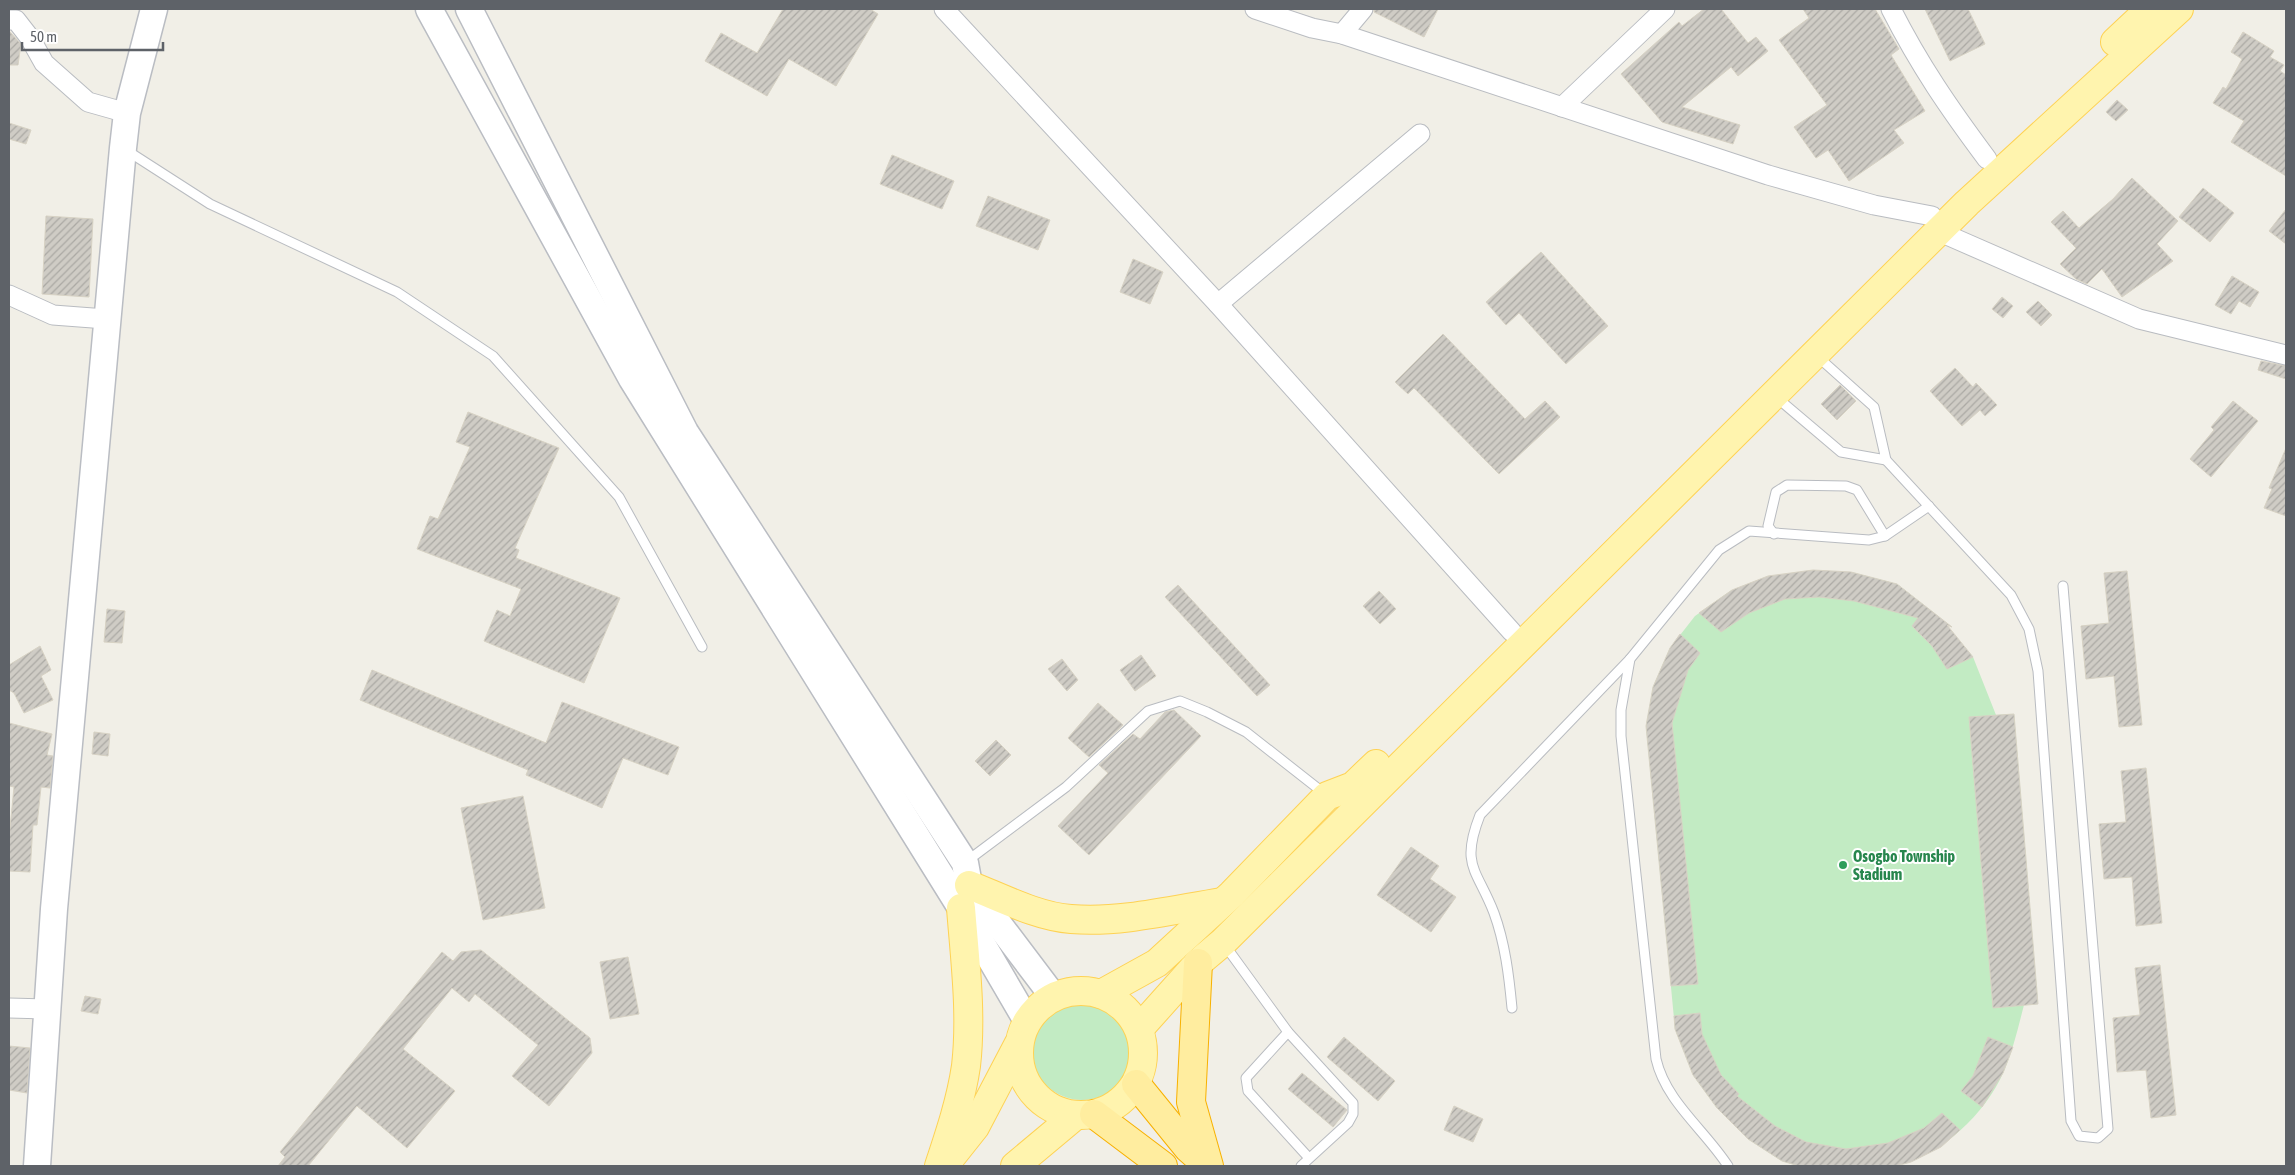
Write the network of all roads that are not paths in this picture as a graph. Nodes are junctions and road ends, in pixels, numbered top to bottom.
1 (154, 9) edge
2 (429, 9) edge
3 (469, 9) edge
4 (944, 9) edge
5 (1255, 9) edge
6 (1363, 9) edge
7 (1665, 9) edge
8 (1891, 9) edge
9 (2150, 9) edge
10 (2179, 9) edge
11 (9, 20) edge
12 (1342, 34) junction
13 (1562, 107) junction
14 (127, 113) junction
15 (1420, 134) dead end
16 (123, 148) junction
17 (1987, 159) junction
18 (1936, 224) junction
19 (9, 295) edge
20 (1218, 304) junction
21 (106, 319) junction
22 (1815, 354) junction
23 (2286, 355) edge
24 (1774, 395) junction
25 (1886, 460) junction
26 (1929, 506) junction
27 (1774, 534) junction
28 (1885, 536) junction
29 (2063, 586) dead end
30 (1512, 632) junction
31 (702, 647) dead end
32 (1630, 659) junction
33 (1327, 796) junction
34 (965, 886) junction
35 (1222, 902) junction
36 (1223, 942) junction
37 (1198, 963) junction
38 (1102, 994) junction
39 (1054, 996) junction
40 (9, 1008) edge
41 (1512, 1008) dead end
42 (47, 1009) junction
43 (1139, 1029) junction
44 (1288, 1032) junction
45 (1022, 1033) junction
46 (1136, 1084) junction
47 (1085, 1115) junction
48 (1309, 1158) junction
49 (37, 1166) edge
50 (939, 1166) edge
51 (943, 1166) edge
52 (1015, 1166) edge
53 (1163, 1166) edge
54 (1208, 1166) edge
55 (1301, 1166) edge
56 (1728, 1166) edge

1 - 14 main road
2 - 34 main road
3 - 34 main road
4 - 20 street
5 - 12 street
6 - 12 street
7 - 13 street
8 - 17 street
9 - 17 main road
10 - 18 main road
11 - 14 street
12 - 13 street
13 - 18 street
14 - 16 main road
15 - 20 street
16 - 21 main road
16 - 31 lane
17 - 18 main road
18 - 22 main road
18 - 23 street
18 - 30 main road
19 - 21 street
20 - 30 street
21 - 42 main road
22 - 24 main road
22 - 25 lane
24 - 25 lane
24 - 36 main road
25 - 26 lane
26 - 28 lane
26 - 29 lane
27 - 28 lane
27 - 28 lane
27 - 32 lane
30 - 33 main road
32 - 41 lane
32 - 56 lane
33 - 34 lane
33 - 35 main road
34 - 35 main road
34 - 39 main road
34 - 45 main road
34 - 50 main road
35 - 38 main road
36 - 37 main road
36 - 44 lane
37 - 43 main road
37 - 54 highway
38 - 39 main road
38 - 43 main road
39 - 45 main road
40 - 42 street
42 - 49 main road
43 - 46 main road
44 - 48 lane
44 - 48 lane
45 - 47 main road
45 - 51 main road
46 - 47 main road
46 - 54 highway
47 - 52 main road
47 - 53 highway
48 - 55 lane

